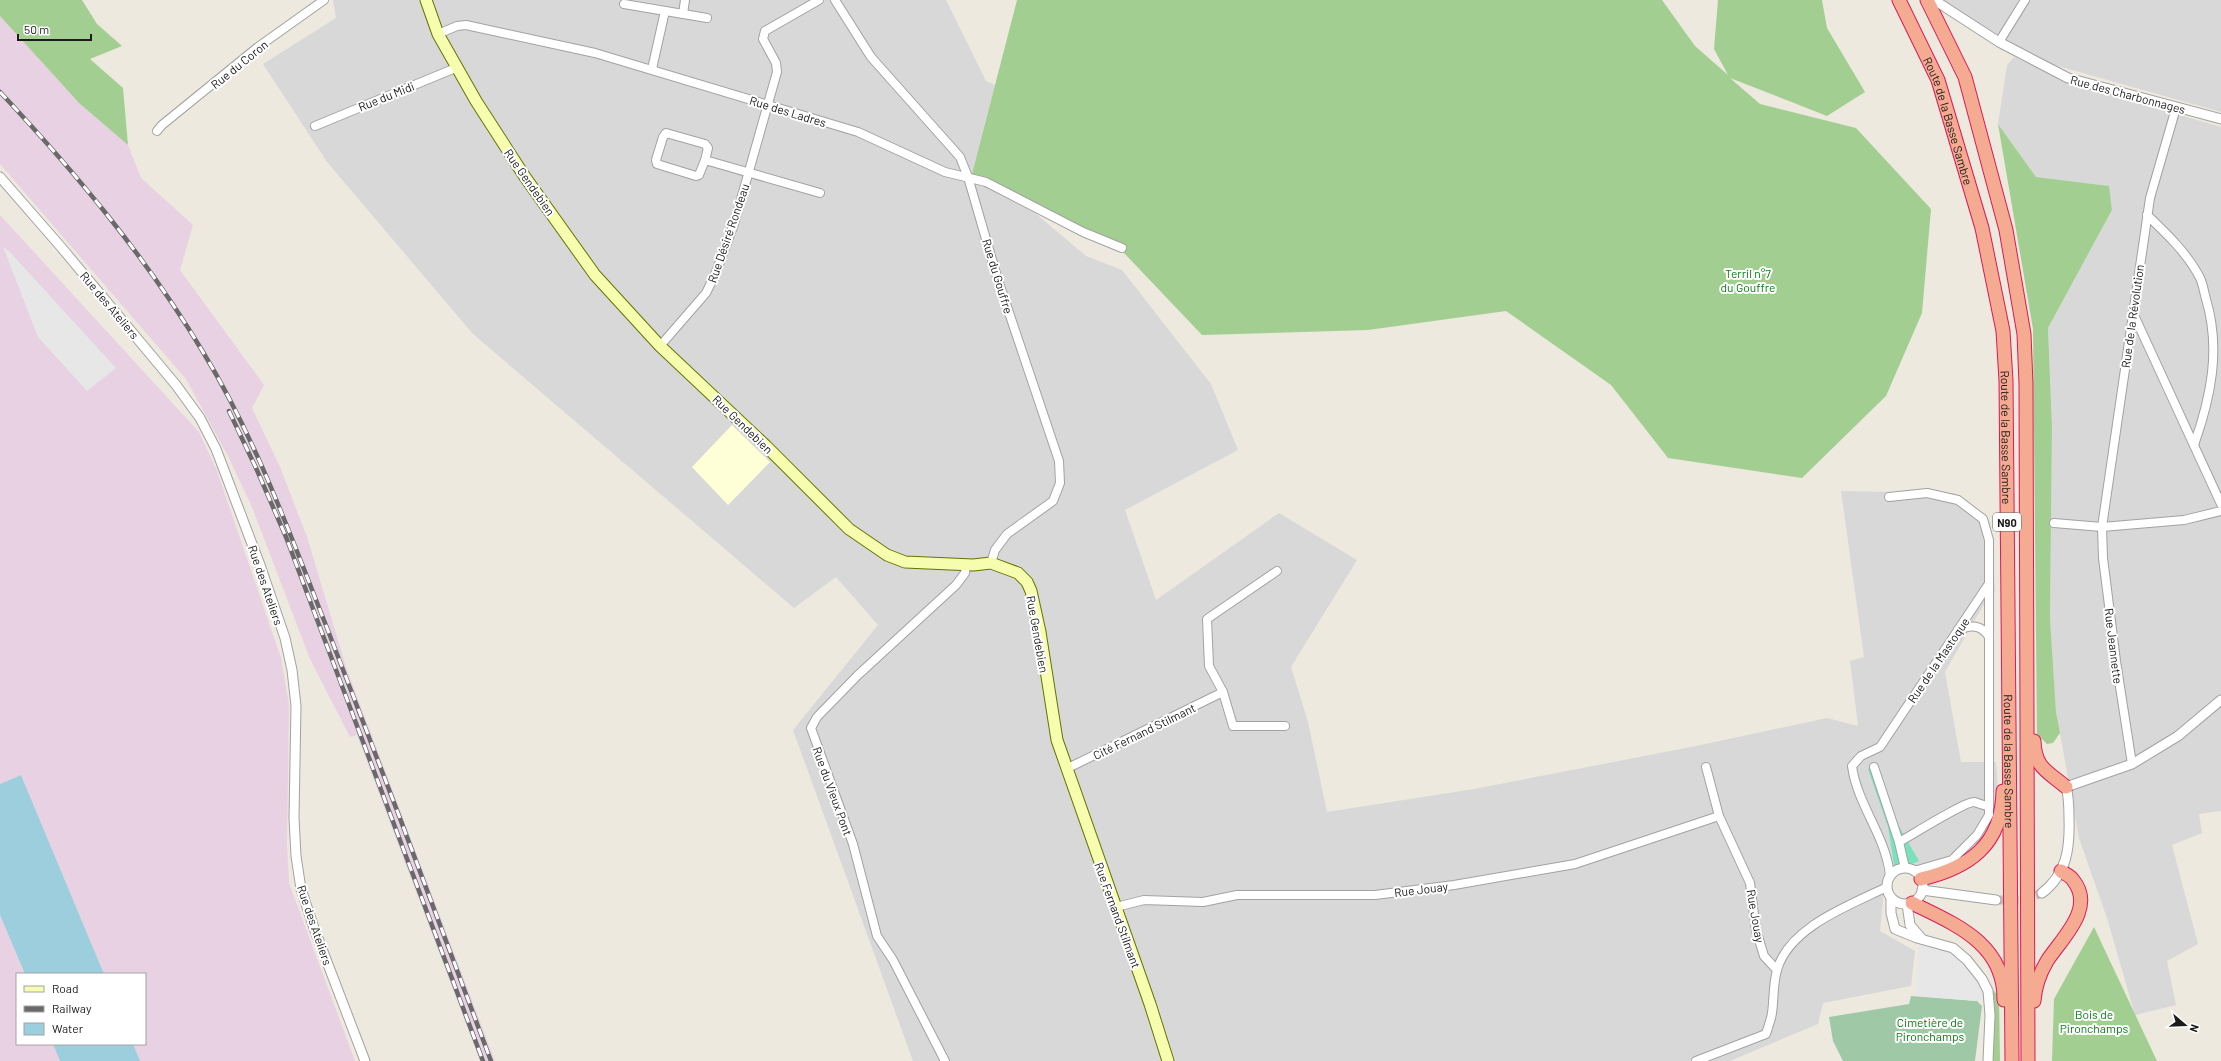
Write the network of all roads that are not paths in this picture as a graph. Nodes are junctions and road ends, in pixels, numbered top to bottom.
1 (324, 0) edge
2 (426, 0) edge
3 (685, 0) edge
4 (819, 0) edge
5 (835, 0) edge
6 (1899, 0) edge
7 (1927, 0) edge
8 (1934, 0) edge
9 (2025, 0) edge
10 (624, 4) dead end
11 (650, 4) edge
12 (665, 11) junction
13 (683, 14) junction
14 (707, 18) dead end
15 (438, 34) junction
16 (1999, 42) junction
17 (458, 67) junction
18 (652, 69) junction
19 (768, 105) junction
20 (2176, 108) junction
21 (2221, 119) edge
22 (315, 126) dead end
23 (157, 132) dead end
24 (705, 160) junction
25 (748, 174) junction
26 (0, 177) edge
27 (968, 177) junction
28 (820, 193) dead end
29 (2147, 214) junction
30 (1122, 248) dead end
31 (2133, 312) junction
32 (660, 346) junction
33 (2194, 445) junction
34 (1890, 497) dead end
35 (2221, 504) edge
36 (2221, 511) edge
37 (2054, 523) dead end
38 (2102, 527) junction
39 (991, 563) junction
40 (966, 564) junction
41 (1277, 571) dead end
42 (1988, 585) junction
43 (1957, 631) junction
44 (1989, 637) junction
45 (2027, 652) junction
46 (1223, 692) junction
47 (2221, 700) edge
48 (2009, 704) junction
49 (1285, 726) dead end
50 (2132, 764) junction
51 (1706, 767) dead end
52 (1874, 767) dead end
53 (1066, 769) junction
54 (2066, 787) junction
55 (1989, 806) junction
56 (1719, 816) junction
57 (1899, 842) junction
58 (1905, 868) junction
59 (2061, 871) junction
60 (1890, 877) junction
61 (1919, 880) junction
62 (1887, 887) junction
63 (2042, 893) tunnel mouth
64 (1891, 898) junction
65 (1996, 900) tunnel mouth
66 (1909, 903) junction
67 (1116, 907) junction
68 (1922, 939) junction
69 (1777, 970) junction
70 (365, 1061) edge
71 (945, 1061) edge
72 (1168, 1061) edge
73 (1696, 1061) edge
74 (1988, 1061) edge
75 (2004, 1061) edge
76 (2012, 1061) edge
77 (2028, 1061) edge
78 (2033, 1061) edge

1 - 23 street, Rue du Coron
2 - 15 main road, Rue Gendebien
3 - 13 street
4 - 19 street, Rue Désiré Rondeau
5 - 27 street, Rue du Gouffre
6 - 48 highway, Route de la Basse Sambre / N90
7 - 45 highway, Route de la Basse Sambre / N90
8 - 16 street, Rue des Charbonnages
9 - 16 street
10 - 11 street
11 - 12 street
12 - 13 street
12 - 18 street
13 - 14 street
15 - 17 main road, Rue Gendebien
15 - 18 street, Rue des Ladres
16 - 20 street, Rue des Charbonnages
17 - 22 street, Rue du Midi
17 - 32 main road, Rue Gendebien
18 - 19 street, Rue des Ladres
19 - 25 street, Rue Désiré Rondeau
19 - 27 street, Rue des Ladres
20 - 21 street, Rue des Charbonnages
20 - 29 street, Rue de la Révolution
24 - 24 street
24 - 25 street, Rue Désiré Rondeau
25 - 28 street, Rue Désiré Rondeau
25 - 32 street, Rue Désiré Rondeau
26 - 70 street, Rue des Ateliers
27 - 30 street, Rue des Ladres
27 - 39 street, Rue du Gouffre
29 - 31 street, Rue de la Révolution
29 - 33 street
31 - 33 street
31 - 38 street, Rue de la Révolution
32 - 40 main road, Rue Gendebien
33 - 35 street
34 - 42 street
36 - 38 street
37 - 38 street
38 - 50 street, Rue Jeannette
39 - 40 main road, Rue Gendebien
39 - 53 main road, Rue Gendebien
40 - 71 street, Rue du Vieux Pont
41 - 46 street
42 - 43 street, Rue de la Mastoque
42 - 44 street
43 - 44 street
43 - 60 street, Rue de la Mastoque
44 - 55 street
45 - 54 highway
45 - 77 highway, Route de la Basse Sambre / N90
46 - 49 street
46 - 53 street, Cité Fernand Stilmant
47 - 50 street
48 - 61 highway
48 - 76 highway, Route de la Basse Sambre / N90
50 - 54 street
51 - 56 street, Rue Jouay
52 - 57 street
53 - 67 main road, Rue Fernand Stilmant
54 - 59 street
55 - 57 street
55 - 61 street
56 - 67 street, Rue Jouay
56 - 69 street, Rue Jouay
57 - 58 street
58 - 60 street
58 - 61 street
59 - 63 street
59 - 78 highway
60 - 62 street
61 - 65 street
61 - 66 street
62 - 64 street
62 - 69 street
64 - 66 street
64 - 68 street
66 - 68 street
66 - 75 highway
67 - 72 main road, Rue Fernand Stilmant
68 - 74 street
69 - 73 street

